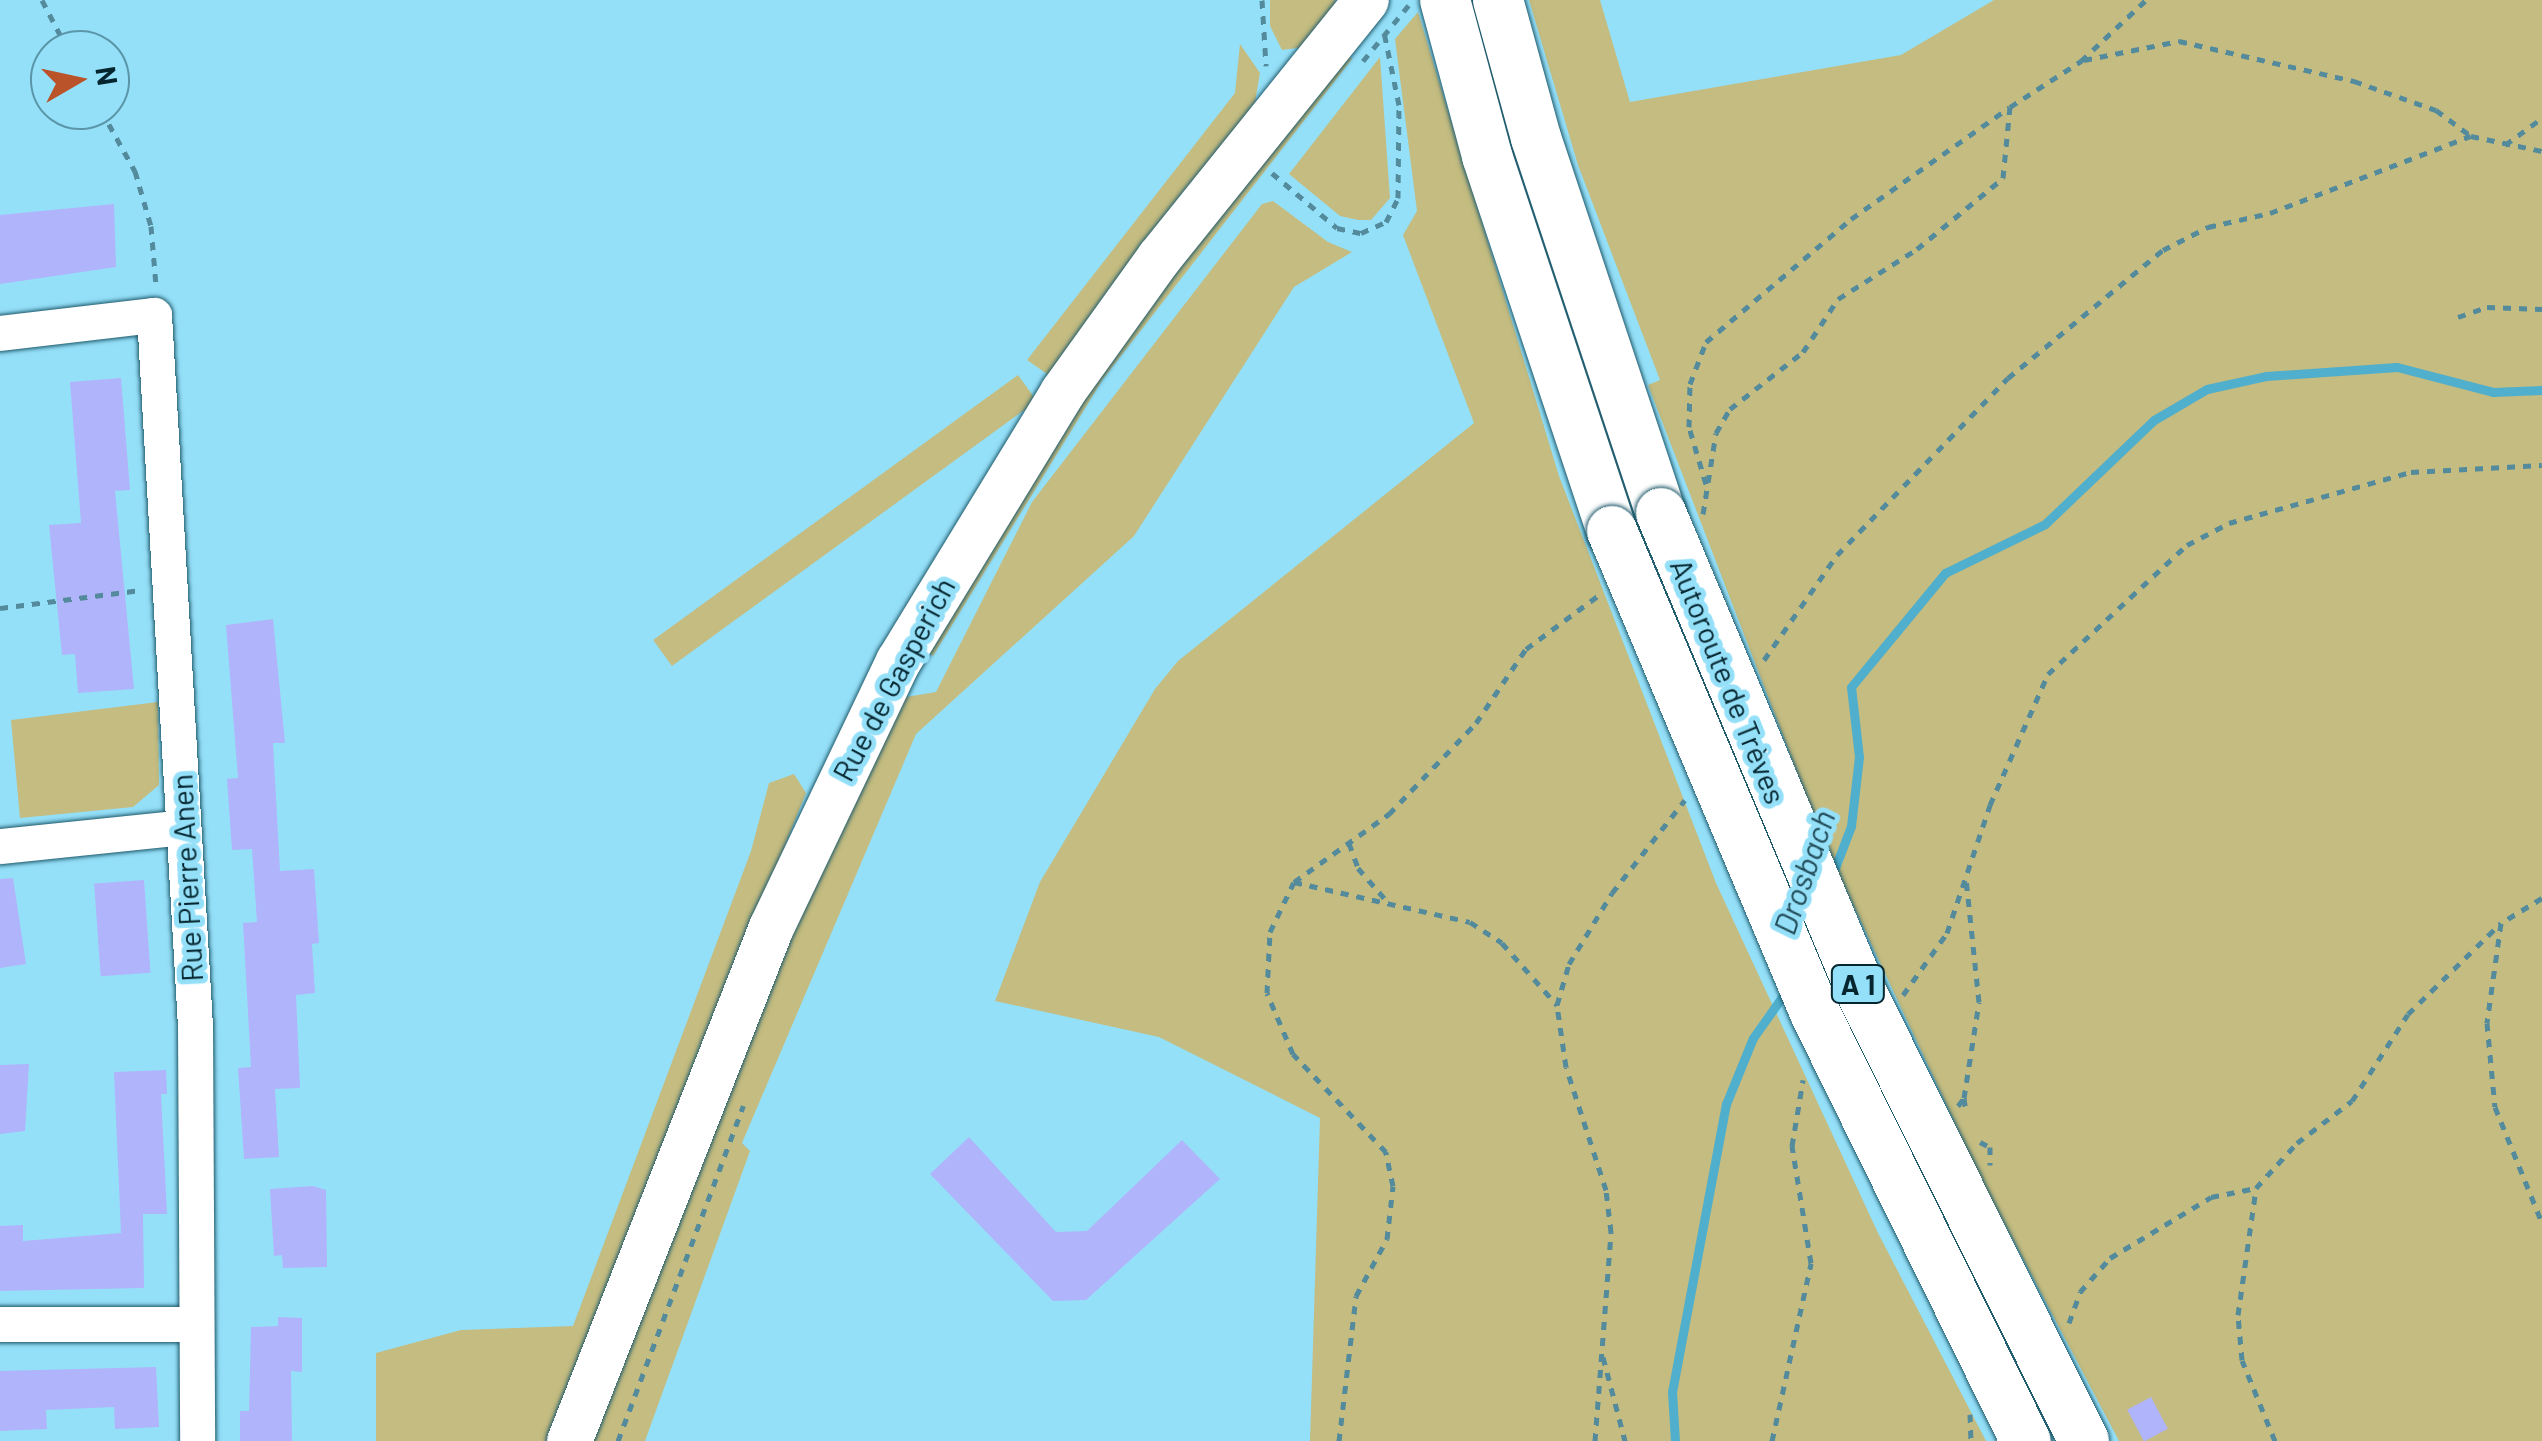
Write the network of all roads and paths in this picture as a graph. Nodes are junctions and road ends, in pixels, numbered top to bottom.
1 (42, 0) edge
2 (1262, 0) edge
3 (1413, 0) edge
4 (1445, 0) edge
5 (1498, 0) edge
6 (2146, 0) edge
7 (1366, 11) edge
8 (58, 30) edge
9 (2081, 60) junction
10 (1352, 75) dead end
11 (1278, 107) junction
12 (2010, 108) junction
13 (2542, 118) edge
14 (112, 130) edge
15 (2471, 136) junction
16 (2505, 146) junction
17 (2542, 151) edge
18 (1284, 160) dead end
19 (1272, 174) junction
20 (1260, 188) dead end
21 (155, 300) junction
22 (2542, 309) edge
23 (2458, 317) dead end
24 (0, 333) edge
25 (2542, 466) edge
26 (1707, 487) junction
27 (1680, 519) junction
28 (159, 588) dead end
29 (1607, 590) dead end
30 (0, 608) edge
31 (1757, 674) dead end
32 (1692, 791) dead end
33 (183, 827) junction
34 (1349, 842) junction
35 (0, 846) edge
36 (1966, 876) junction
37 (1294, 882) junction
38 (2542, 898) edge
39 (1385, 899) junction
40 (2501, 923) junction
41 (1897, 1000) dead end
42 (1557, 1005) junction
43 (1812, 1072) dead end
44 (746, 1097) dead end
45 (1964, 1098) dead end
46 (2256, 1188) junction
47 (2542, 1223) edge
48 (0, 1324) edge
49 (196, 1324) junction
50 (2068, 1326) dead end
51 (1602, 1352) junction
52 (1982, 1414) dead end
53 (1969, 1419) dead end
54 (197, 1441) edge
55 (569, 1441) edge
56 (618, 1441) edge
57 (1339, 1441) edge
58 (1595, 1441) edge
59 (1625, 1441) edge
60 (1772, 1441) edge
61 (2026, 1441) edge
62 (2084, 1441) edge
63 (2275, 1441) edge

1 - 8 path
2 - 11 path
3 - 10 path, bridge
4 - 61 highway, Autoroute de Trèves / A 1, bridge
5 - 27 highway, Autoroute de Trèves / A 1
6 - 9 path
7 - 11 main road, Rue de Gasperich
7 - 19 path
9 - 12 path
9 - 15 path
11 - 55 main road, Rue de Gasperich
12 - 26 path
12 - 26 path
13 - 16 path
14 - 21 path
15 - 16 path
15 - 31 path
16 - 17 path
18 - 19 path
19 - 20 path
21 - 24 street
21 - 33 street, Rue Pierre Anen
22 - 23 path
25 - 36 path
26 - 27 path
27 - 62 highway, Autoroute de Trèves / A 1, bridge
28 - 30 path
29 - 34 path
32 - 42 path
33 - 35 street
33 - 49 street, Rue Pierre Anen
34 - 37 path
34 - 39 path
36 - 41 path
36 - 45 path
37 - 39 path
37 - 57 path
38 - 40 path
39 - 42 path
40 - 46 path
40 - 47 path
42 - 51 path
43 - 60 path
44 - 56 path
46 - 50 path
46 - 63 path
48 - 49 street
49 - 54 street, Rue Pierre Anen
51 - 58 path
51 - 59 path
52 - 53 path

